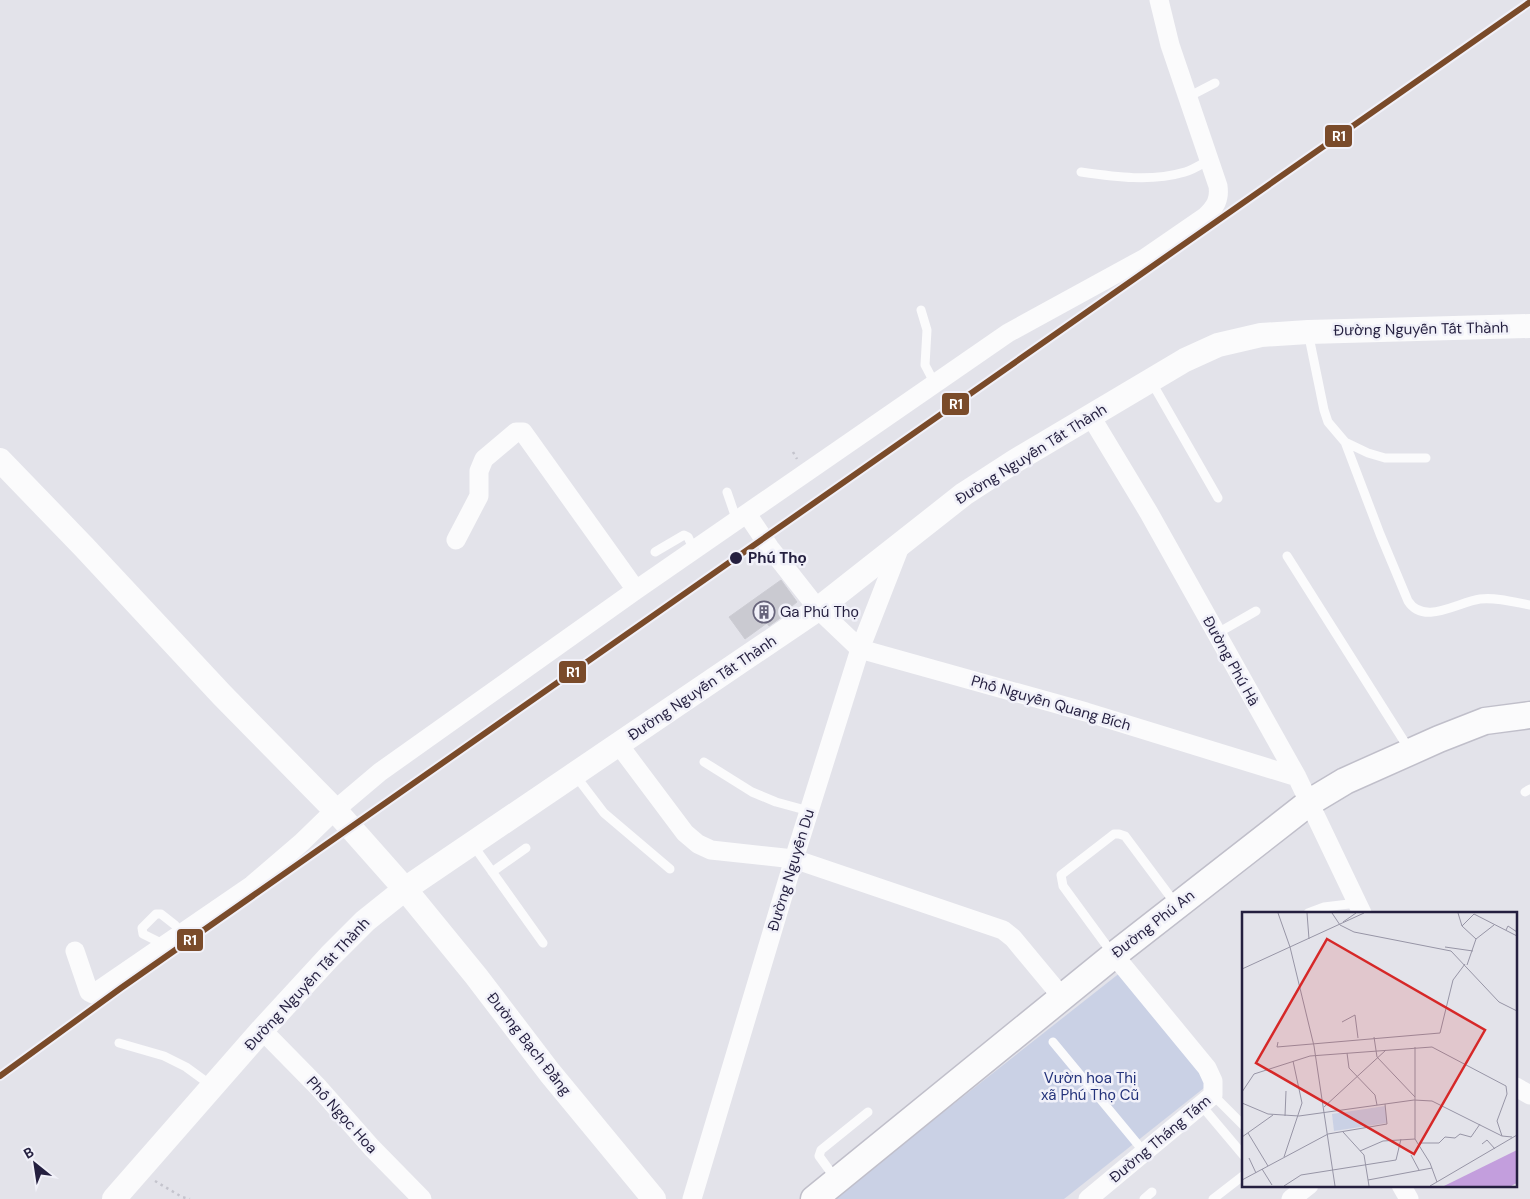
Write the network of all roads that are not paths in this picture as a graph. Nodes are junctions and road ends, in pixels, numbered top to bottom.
1 (1158, 0) edge
2 (1216, 83) dead end
3 (1188, 97) junction
4 (1209, 160) junction
5 (1081, 172) dead end
6 (921, 310) dead end
7 (1530, 326) edge
8 (1308, 332) junction
9 (1150, 380) junction
10 (935, 384) junction
11 (1090, 415) junction
12 (1345, 442) junction
13 (1426, 458) dead end
14 (0, 460) edge
15 (727, 492) dead end
16 (1218, 498) dead end
17 (742, 517) junction
18 (456, 540) dead end
19 (901, 544) junction
20 (694, 550) junction
21 (655, 552) dead end
22 (1286, 556) dead end
23 (636, 590) junction
24 (1530, 605) edge
25 (818, 609) junction
26 (1256, 611) dead end
27 (1216, 634) junction
28 (860, 649) junction
29 (1530, 715) edge
30 (619, 745) junction
31 (1410, 752) junction
32 (704, 762) dead end
33 (575, 775) junction
34 (1297, 777) junction
35 (1310, 802) junction
36 (335, 810) junction
37 (809, 811) junction
38 (472, 844) junction
39 (526, 848) dead end
40 (794, 859) junction
41 (670, 869) dead end
42 (492, 872) junction
43 (405, 889) junction
44 (1177, 906) junction
45 (1359, 908) edge
46 (1311, 912) edge
47 (175, 925) dead end
48 (543, 943) dead end
49 (165, 945) junction
50 (75, 951) dead end
51 (1114, 955) junction
52 (1062, 997) junction
53 (262, 1030) junction
54 (1052, 1042) dead end
55 (119, 1043) dead end
56 (212, 1086) junction
57 (1207, 1100) junction
58 (868, 1112) dead end
59 (1242, 1125) edge
60 (1145, 1153) junction
61 (1242, 1153) edge
62 (1242, 1177) edge
63 (836, 1181) junction
64 (1308, 1186) edge
65 (1402, 1186) edge
66 (1152, 1192) dead end
67 (114, 1199) edge
68 (422, 1199) edge
69 (654, 1199) edge
70 (692, 1199) edge
71 (814, 1199) edge
72 (1088, 1199) edge
73 (1144, 1199) edge
74 (1213, 1199) edge
75 (1292, 1199) edge
76 (1409, 1199) edge

1 - 3 street
2 - 3 lane
3 - 4 street
4 - 5 lane
4 - 10 street
6 - 10 lane
7 - 8 street, Đường Nguyễn Tất Thành
8 - 9 street, Đường Nguyễn Tất Thành
8 - 12 lane
9 - 11 street, Đường Nguyễn Tất Thành
9 - 16 lane
10 - 17 street
11 - 19 street, Đường Nguyễn Tất Thành
11 - 27 street, Đường Phú Hà
12 - 13 lane
12 - 24 lane
14 - 36 street, Đường Bạch Đằng
15 - 17 lane
17 - 20 street
17 - 25 street, Phố Nguyễn Quang Bích
18 - 23 street
19 - 25 street, Đường Nguyễn Tất Thành
19 - 28 street, Đường Nguyễn Du
20 - 21 lane
20 - 23 street
22 - 31 lane
23 - 36 street
25 - 28 street, Phố Nguyễn Quang Bích
25 - 30 street, Đường Nguyễn Tất Thành
26 - 27 lane
27 - 34 street, Đường Phú Hà
28 - 34 street, Phố Nguyễn Quang Bích
28 - 37 street, Đường Nguyễn Du
29 - 31 main road, Đường Phú An
30 - 33 street, Đường Nguyễn Tất Thành
30 - 40 street
31 - 35 main road, Đường Phú An
32 - 37 lane
33 - 38 street, Đường Nguyễn Tất Thành
33 - 41 lane
34 - 35 street, Đường Phú Hà
35 - 44 main road, Đường Phú An
35 - 45 street, Đường Phú Hà
36 - 43 street, Đường Bạch Đằng
36 - 49 street
37 - 40 street, Đường Nguyễn Du
38 - 42 lane
38 - 43 street, Đường Nguyễn Tất Thành
39 - 42 lane
40 - 52 street
40 - 70 street, Đường Nguyễn Du
42 - 48 lane
43 - 53 street, Đường Nguyễn Tất Thành
43 - 69 street, Đường Bạch Đằng
44 - 51 main road, Đường Phú An
44 - 51 lane
45 - 46 lane
47 - 49 lane
49 - 50 street
51 - 52 main road, Đường Phú An
51 - 57 street, Đường Tháng Tám
52 - 63 main road, Đường Phú An
53 - 56 street, Đường Nguyễn Tất Thành
53 - 68 street, Phố Ngọc Hoa
54 - 60 lane
55 - 56 lane
56 - 67 street, Đường Nguyễn Tất Thành
57 - 59 lane
57 - 60 street, Đường Tháng Tám
57 - 61 lane
58 - 63 lane
60 - 72 street, Đường Tháng Tám
62 - 74 lane
63 - 71 main road, Đường Phú An
64 - 75 street
65 - 76 street
66 - 73 lane

